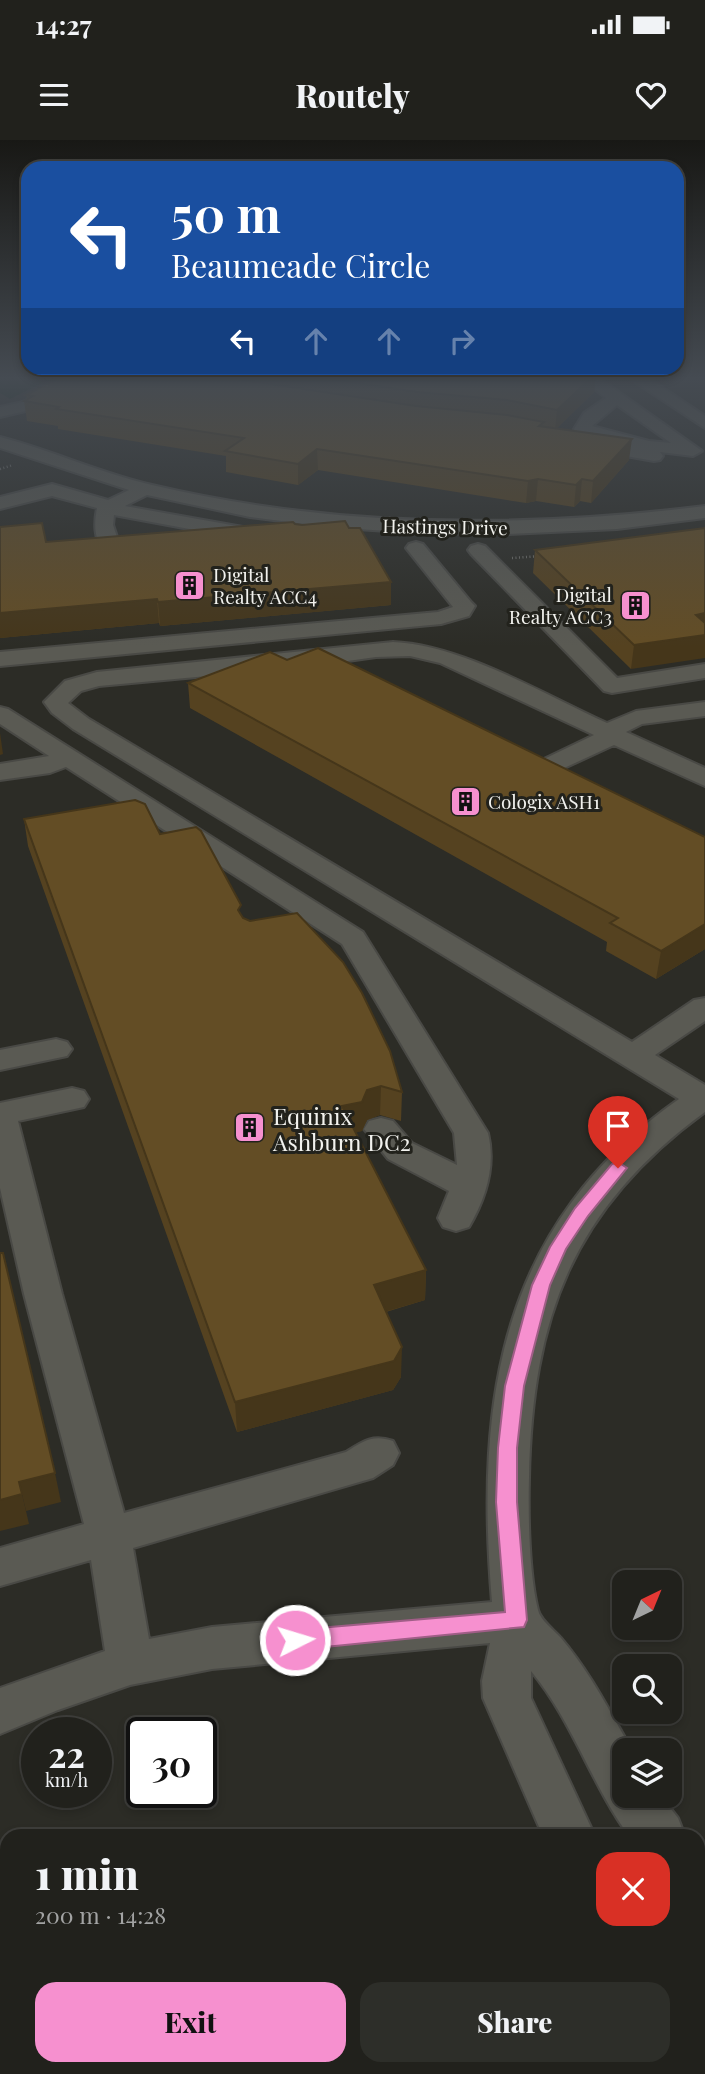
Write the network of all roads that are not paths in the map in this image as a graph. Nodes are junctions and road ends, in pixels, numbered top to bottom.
1 (39, 466) edge
2 (73, 466) edge
3 (33, 468) dead end
4 (145, 489) junction
5 (0, 503) edge
6 (108, 507) junction
7 (705, 512) edge
8 (435, 527) junction
9 (254, 535) junction
10 (416, 548) junction
11 (452, 549) dead end
12 (478, 550) junction
13 (504, 550) dead end
14 (0, 659) edge
15 (705, 671) edge
16 (705, 709) edge
17 (0, 714) edge
18 (610, 734) junction
19 (68, 757) junction
20 (553, 764) edge
21 (0, 772) edge
22 (705, 778) edge
23 (705, 1007) edge
24 (56, 1049) dead end
25 (632, 1056) junction
26 (0, 1060) edge
27 (704, 1097) edge
28 (72, 1099) dead end
29 (0, 1114) edge
30 (381, 1129) dead end
31 (469, 1186) junction
32 (456, 1218) dead end
33 (378, 1453) dead end
34 (109, 1537) junction
35 (0, 1567) edge
36 (516, 1620) junction
37 (130, 1664) junction
38 (0, 1711) edge
39 (612, 1763) edge
40 (640, 1808) edge
41 (567, 1829) edge
42 (655, 1829) edge

1 - 3 street
2 - 4 street, Hastings Drive
4 - 6 street
4 - 8 street, Hastings Drive
5 - 6 street
6 - 9 street
6 - 9 street
7 - 8 street, Hastings Drive
8 - 10 street
9 - 10 street
10 - 14 street
11 - 12 street
12 - 13 street
12 - 15 street
16 - 18 street
17 - 19 street
18 - 20 street
18 - 22 street
18 - 25 street
19 - 21 street
19 - 31 street
23 - 25 street
24 - 26 street
25 - 27 street
27 - 36 street
28 - 29 street
29 - 34 street
30 - 31 street
31 - 32 street
33 - 34 street
34 - 35 street
34 - 37 street
36 - 37 street
36 - 39 street
36 - 41 street
37 - 38 street
40 - 42 street

